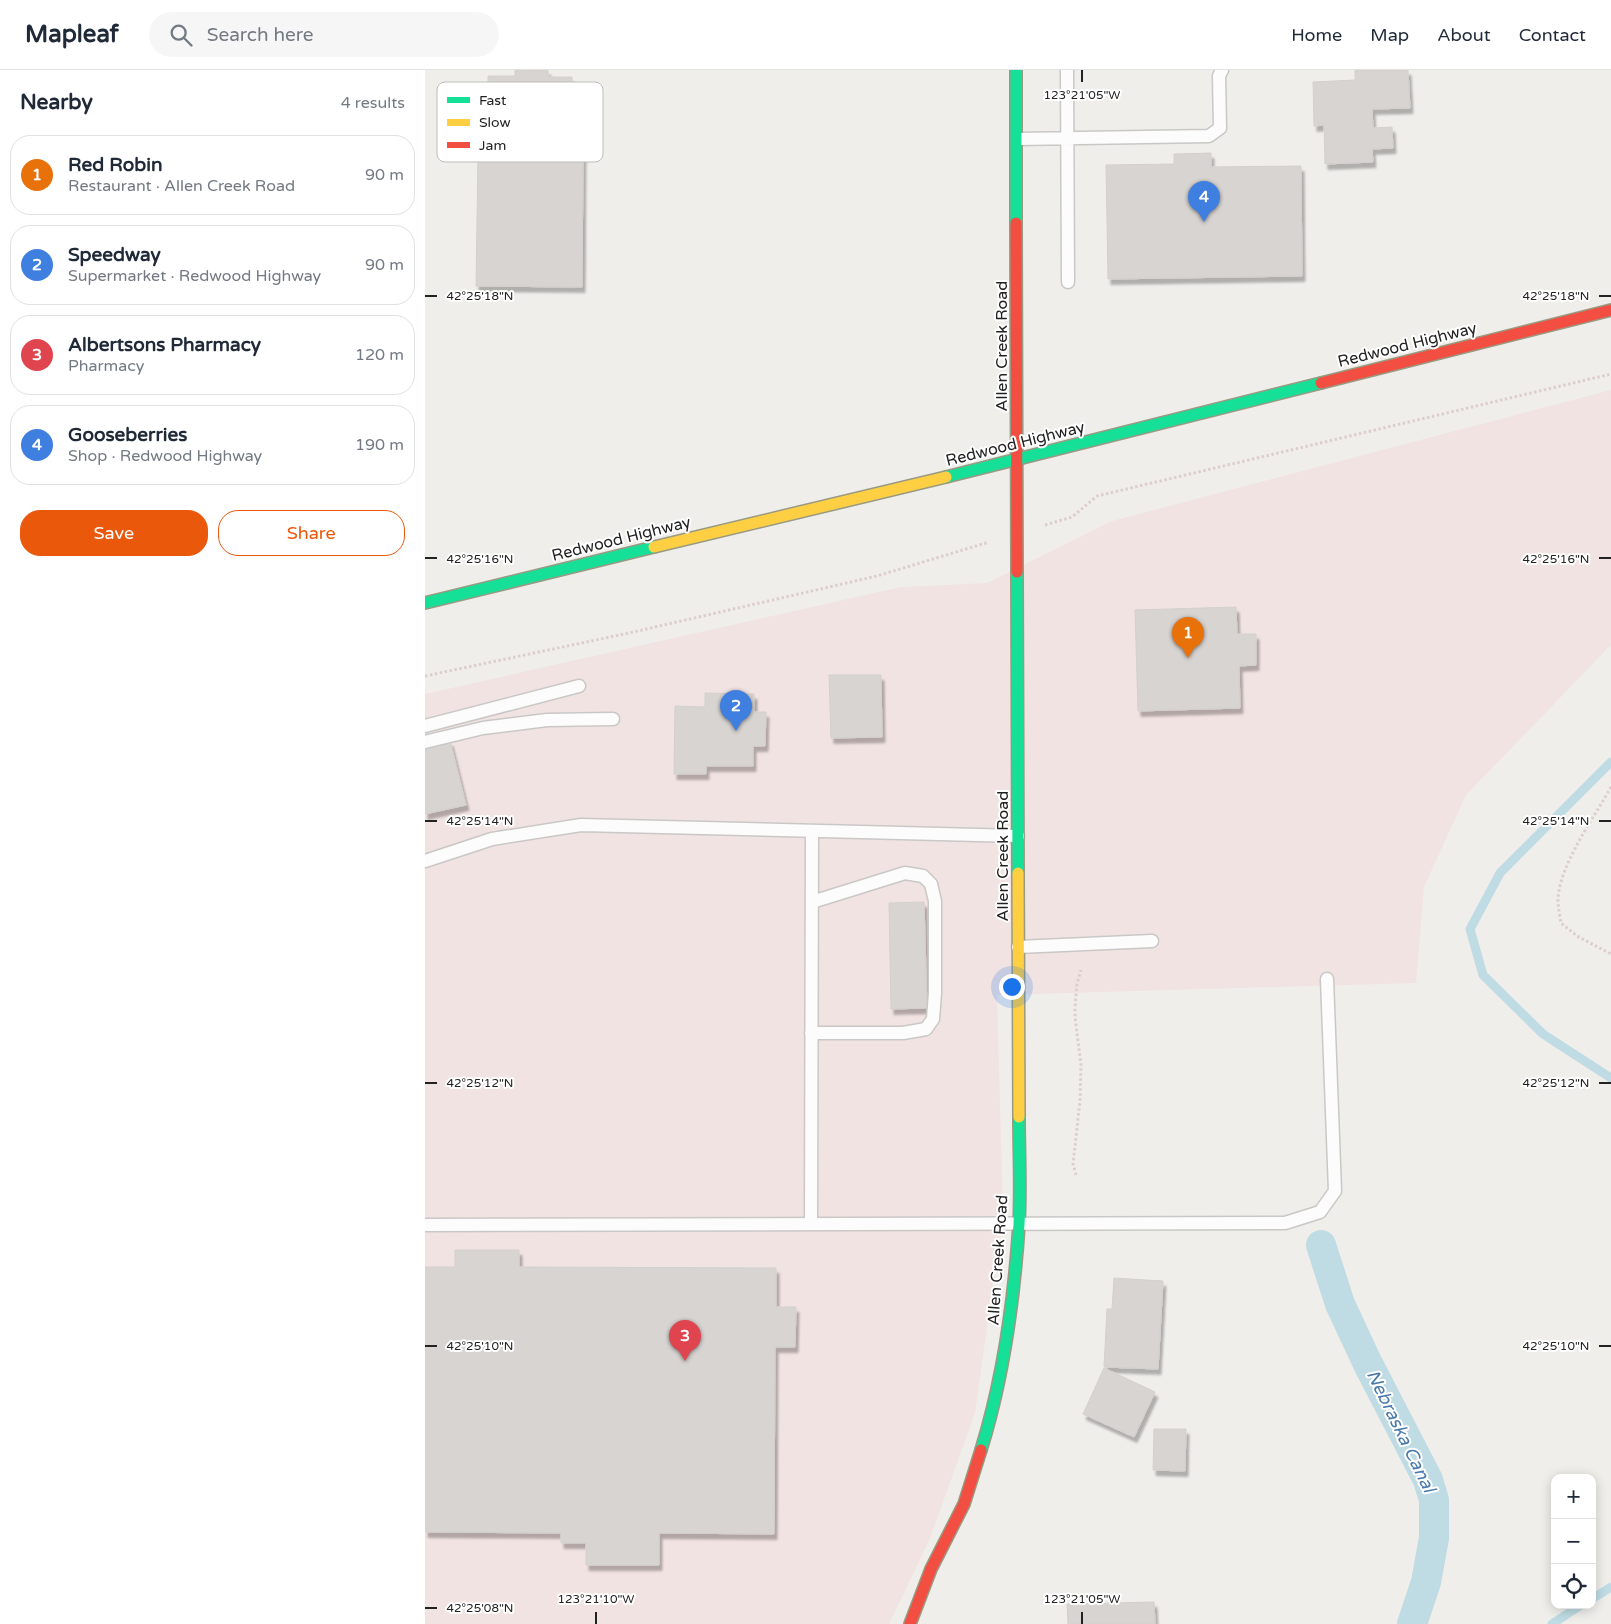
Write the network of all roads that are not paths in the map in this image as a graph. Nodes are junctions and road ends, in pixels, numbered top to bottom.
1 (1016, 70) edge
2 (1067, 70) edge
3 (1223, 70) edge
4 (1017, 139) junction
5 (1067, 139) junction
6 (1068, 282) dead end
7 (1611, 310) edge
8 (1018, 459) junction
9 (425, 603) edge
10 (579, 686) dead end
11 (613, 719) dead end
12 (425, 726) edge
13 (425, 742) edge
14 (812, 832) junction
15 (1018, 836) junction
16 (425, 862) edge
17 (812, 902) junction
18 (1152, 941) dead end
19 (1018, 947) junction
20 (1327, 979) dead end
21 (811, 1033) junction
22 (1019, 1223) junction
23 (811, 1224) junction
24 (425, 1225) edge
25 (910, 1624) edge

1 - 4 main road, Allen Creek Road
2 - 5 lane
3 - 5 lane
4 - 5 lane
4 - 8 main road, Allen Creek Road
5 - 6 lane
7 - 8 main road, Redwood Highway
8 - 9 main road, Redwood Highway
8 - 15 main road, Allen Creek Road
10 - 12 lane
11 - 13 lane
14 - 15 lane
14 - 16 lane
14 - 17 lane
15 - 19 main road, Allen Creek Road
17 - 21 lane
17 - 21 lane
18 - 19 lane
19 - 22 main road, Allen Creek Road
20 - 22 lane
21 - 23 lane
22 - 23 lane
22 - 25 main road, Allen Creek Road
23 - 24 lane

